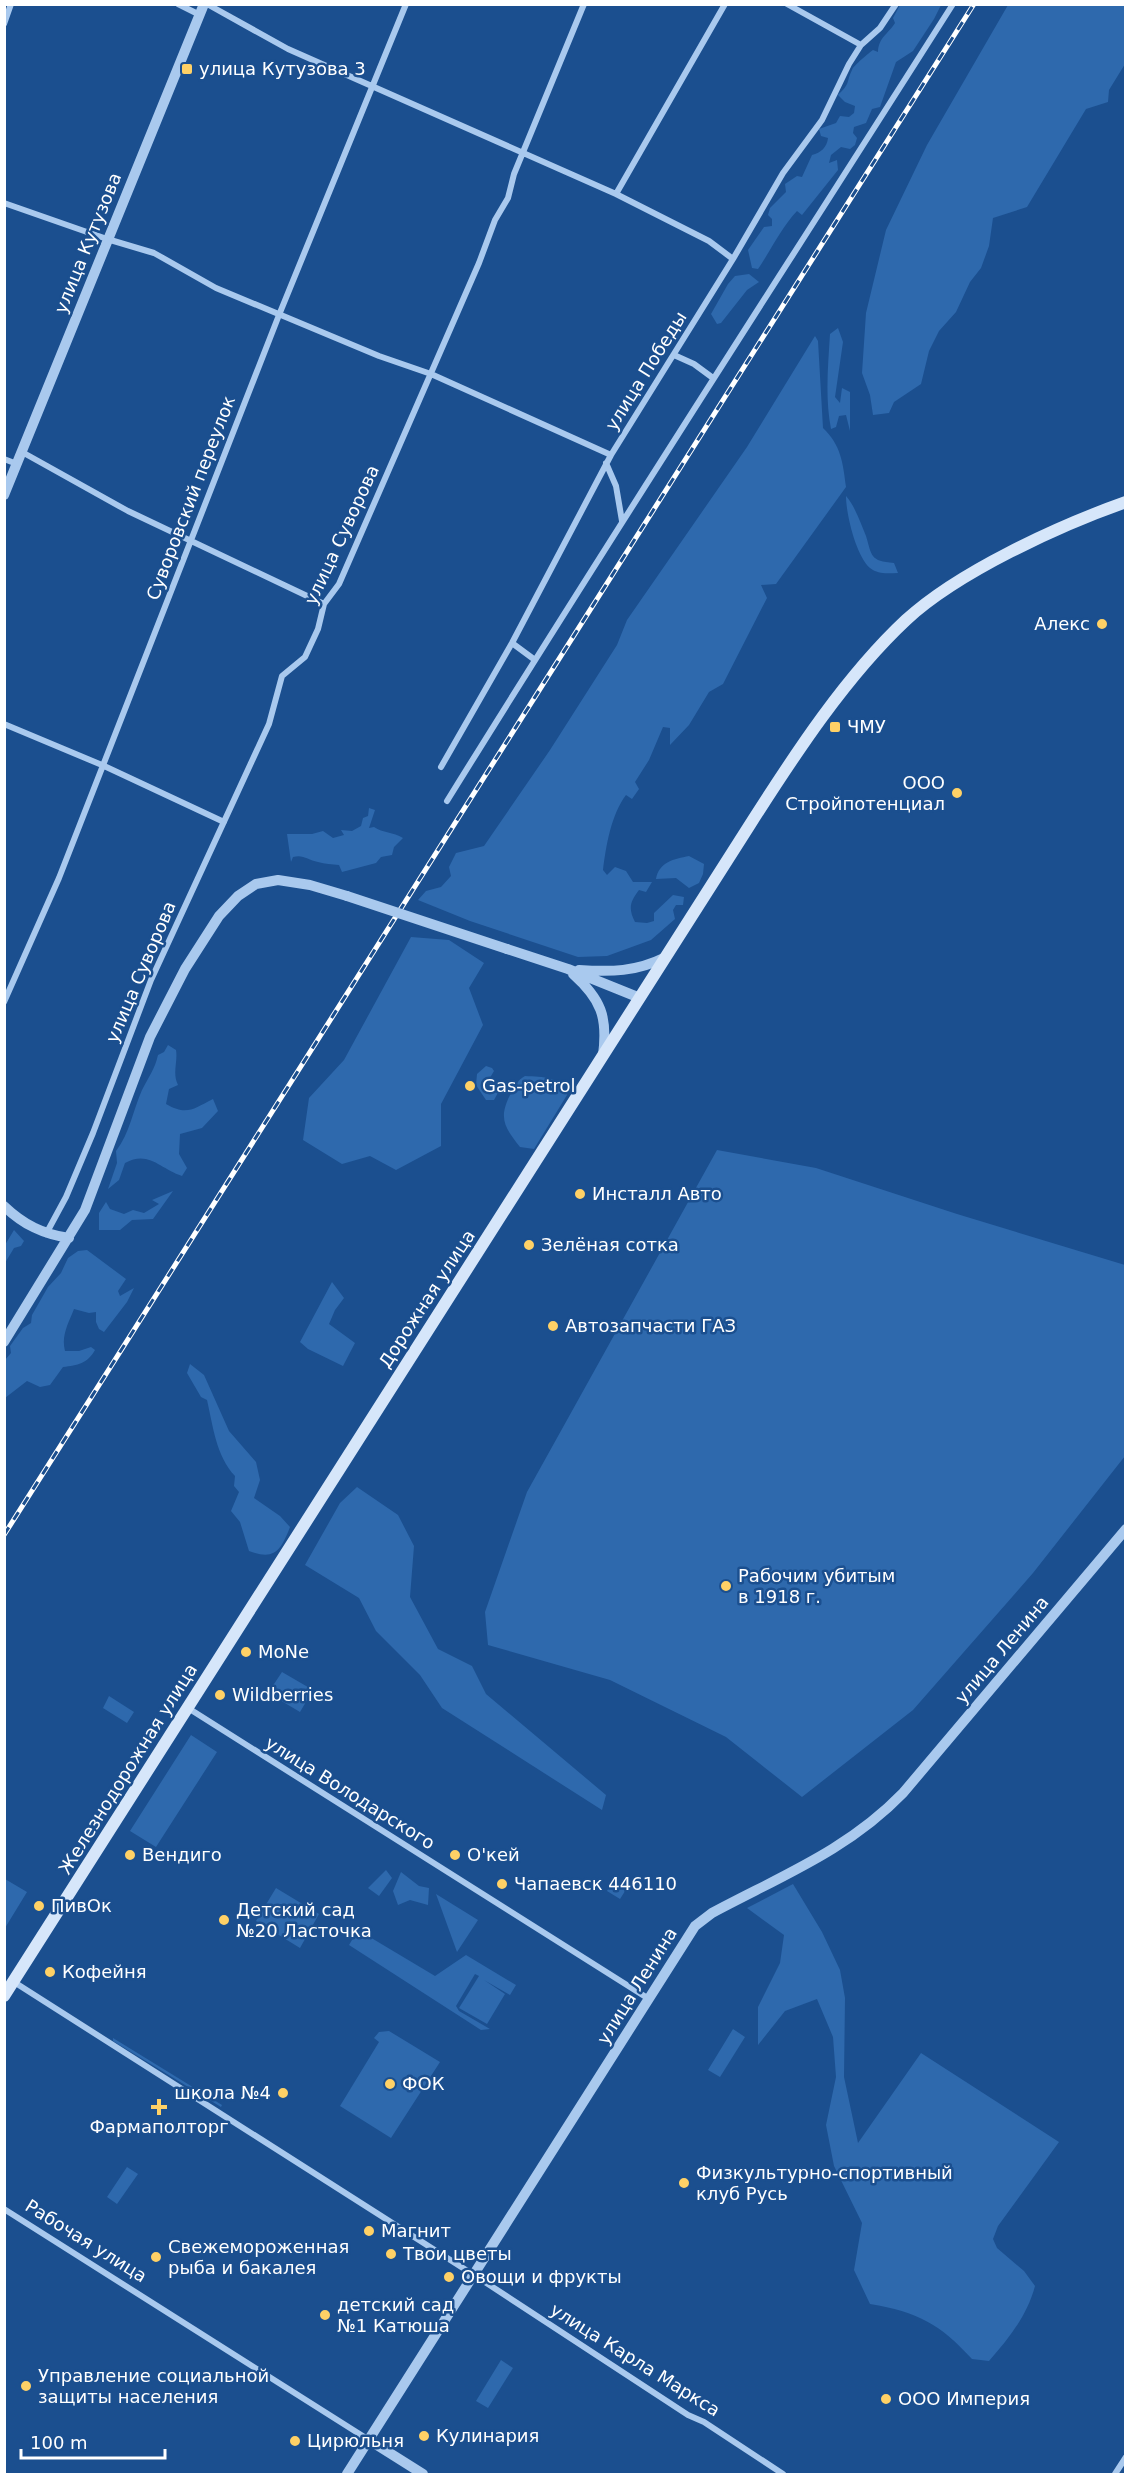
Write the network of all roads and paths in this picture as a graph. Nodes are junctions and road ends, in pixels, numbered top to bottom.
1 (11, 4) edge
2 (178, 4) edge
3 (406, 4) edge
4 (584, 4) edge
5 (725, 4) edge
6 (787, 4) edge
7 (896, 4) edge
8 (953, 4) edge
9 (204, 8) edge
10 (4, 24) edge
11 (861, 45) junction
12 (372, 86) junction
13 (524, 152) junction
14 (616, 194) junction
15 (4, 203) edge
16 (107, 239) junction
17 (733, 259) junction
18 (279, 315) junction
19 (674, 355) junction
20 (431, 375) junction
21 (713, 378) junction
22 (22, 452) junction
23 (611, 455) junction
24 (4, 459) edge
25 (606, 463) junction
26 (17, 464) junction
27 (4, 495) edge
28 (1125, 502) edge
29 (622, 521) junction
30 (191, 540) junction
31 (324, 604) junction
32 (513, 644) junction
33 (535, 660) junction
34 (4, 724) edge
35 (102, 765) junction
36 (441, 767) dead end
37 (447, 801) dead end
38 (224, 822) junction
39 (666, 957) junction
40 (568, 969) junction
41 (640, 998) junction
42 (4, 1002) edge
43 (603, 1057) junction
44 (4, 1206) edge
45 (46, 1234) junction
46 (71, 1234) junction
47 (4, 1342) edge
48 (1125, 1529) edge
49 (281, 1560) joint
50 (188, 1708) junction
51 (14, 1982) junction
52 (4, 1996) edge
53 (649, 1999) junction
54 (4, 2209) edge
55 (474, 2275) junction
56 (369, 2440) junction
57 (1125, 2457) edge
58 (347, 2475) edge
59 (423, 2475) edge
60 (783, 2475) edge
61 (1114, 2475) edge

1 - 10 street
2 - 9 street
3 - 12 street, Суворовский переулок
4 - 13 street, улица Суворова
5 - 14 street
6 - 11 street
7 - 11 street, улица Победы
8 - 21 street
9 - 12 street
9 - 16 street, улица Кутузова
11 - 17 street, улица Победы
12 - 13 street
12 - 18 street, Суворовский переулок
13 - 14 street
13 - 20 street, улица Суворова
14 - 17 street
15 - 16 street
16 - 18 street
16 - 22 street, улица Кутузова
17 - 19 street, улица Победы
18 - 20 street
18 - 30 street, Суворовский переулок
19 - 21 street
19 - 23 street, улица Победы
20 - 23 street
20 - 31 street, улица Суворова
21 - 29 street
22 - 26 street, улица Кутузова
22 - 30 street
23 - 25 street, улица Победы
24 - 26 street
25 - 29 street
25 - 32 street, улица Победы
26 - 27 street, улица Кутузова
28 - 39 main road, Дорожная улица
29 - 33 street
30 - 31 street
30 - 35 street, Суворовский переулок
31 - 38 street, улица Суворова
32 - 33 street
32 - 36 street, улица Победы
33 - 37 street
34 - 35 street
35 - 38 street
35 - 42 street, Суворовский переулок
38 - 45 street, улица Суворова
39 - 40 street
39 - 41 main road, Дорожная улица
40 - 41 street
40 - 43 street
40 - 46 street, bridge
41 - 43 main road, Дорожная улица
43 - 49 main road, Дорожная улица
44 - 45 street
45 - 46 street
46 - 47 street
48 - 53 street, улица Ленина
49 - 50 main road, Железнодорожная улица
50 - 51 main road, Железнодорожная улица
50 - 53 street, улица Володарского
51 - 52 main road, Железнодорожная улица
51 - 55 street, улица Карла Маркса
53 - 55 street, улица Ленина
54 - 56 street, Рабочая улица
55 - 56 street, улица Ленина
55 - 60 street, улица Карла Маркса
56 - 58 street, улица Ленина
56 - 59 street, Рабочая улица
57 - 61 street

